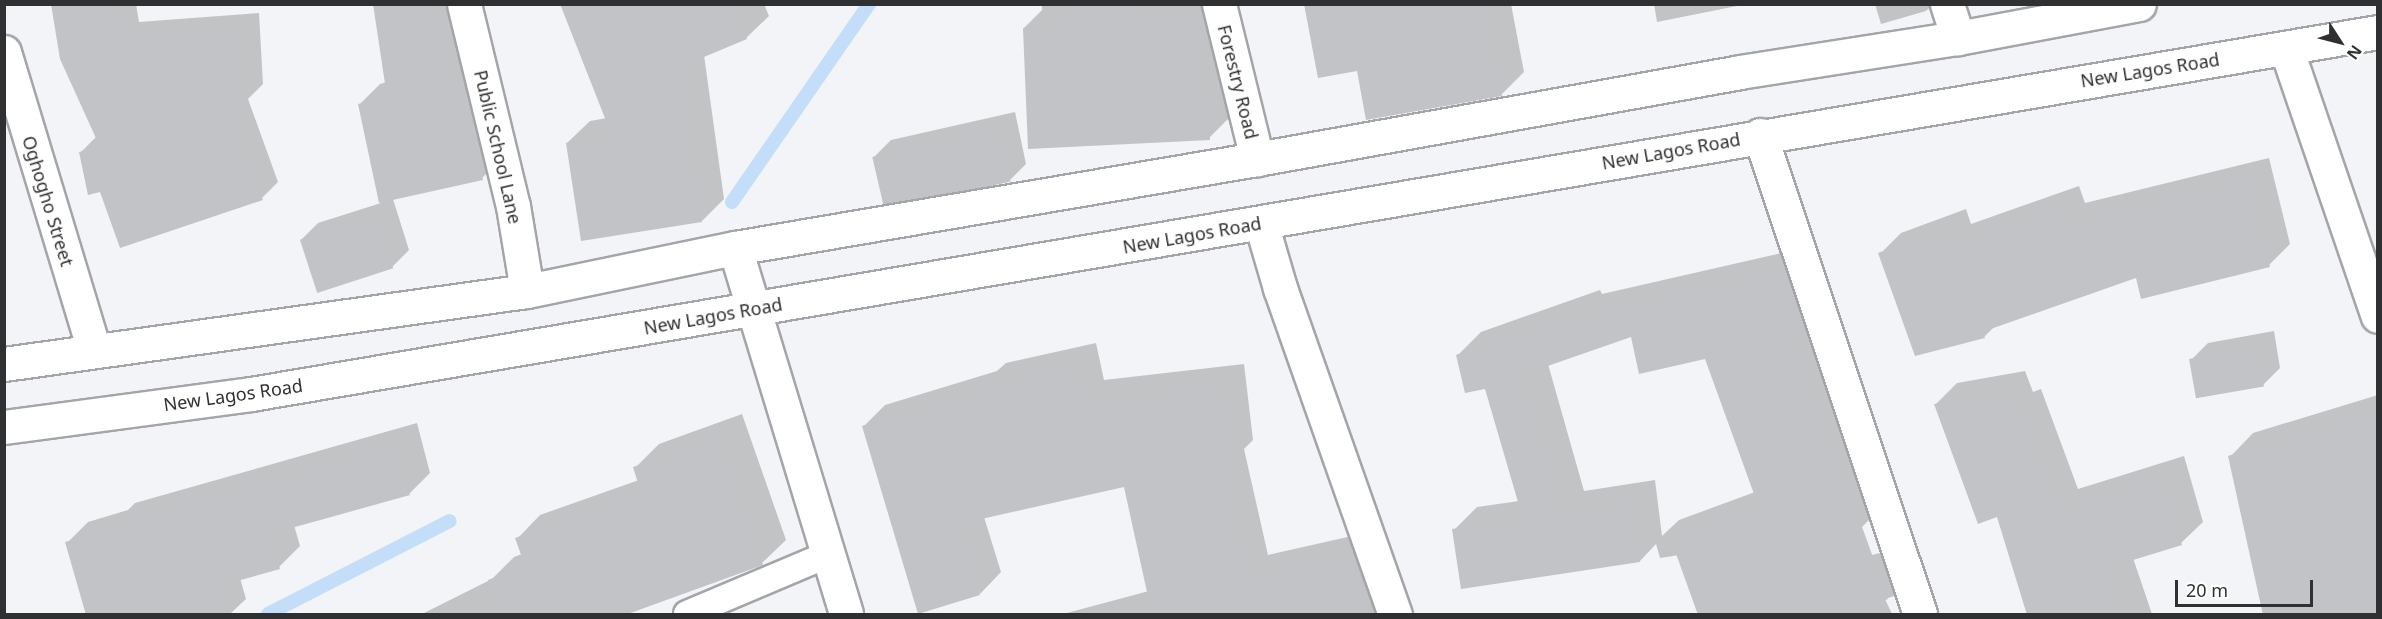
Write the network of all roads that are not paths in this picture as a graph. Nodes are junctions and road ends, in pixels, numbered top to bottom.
1 (464, 4) edge
2 (1219, 4) edge
3 (1947, 4) edge
4 (2139, 4) edge
5 (2378, 32) edge
6 (1958, 38) junction
7 (2286, 48) junction
8 (4, 52) edge
9 (1760, 135) junction
10 (1257, 159) junction
11 (1261, 223) junction
12 (735, 248) junction
13 (527, 291) junction
14 (753, 308) junction
15 (2378, 316) edge
16 (94, 350) junction
17 (4, 364) edge
18 (4, 427) edge
19 (827, 555) junction
20 (687, 615) edge
21 (846, 615) edge
22 (1395, 615) edge
23 (1920, 615) edge

1 - 13 main road, Public School Lane
2 - 10 main road, Forestry Road
3 - 6 main road
4 - 6 main road
5 - 7 main road, New Lagos Road
6 - 10 main road
7 - 9 main road, New Lagos Road
7 - 15 main road
8 - 16 main road, Oghogho Street
9 - 11 main road, New Lagos Road
9 - 23 main road
10 - 12 main road
11 - 14 main road, New Lagos Road
11 - 22 main road
12 - 13 main road
12 - 14 main road
13 - 16 main road
14 - 18 main road, New Lagos Road
14 - 19 main road
16 - 17 main road
19 - 20 lane
19 - 21 main road

